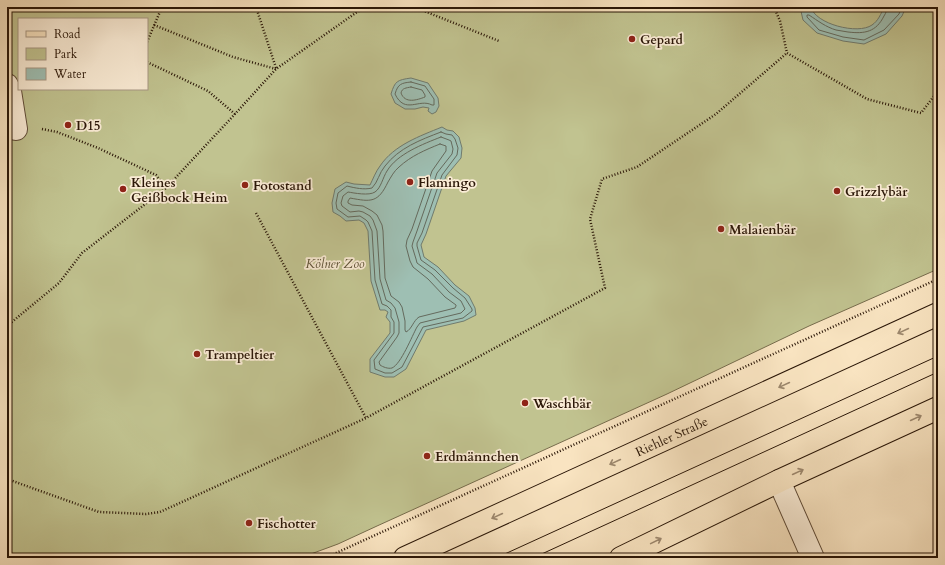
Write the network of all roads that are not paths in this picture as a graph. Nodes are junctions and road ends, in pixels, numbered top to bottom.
1 (7, 85) edge
2 (16, 129) road end
3 (938, 314) edge
4 (938, 408) edge
5 (779, 481) junction
6 (405, 558) edge
7 (621, 558) edge
8 (813, 558) edge

1 - 2 street
3 -> 6 main road, Riehler Straße
5 -> 4 main road
7 -> 5 main road
5 - 8 street

